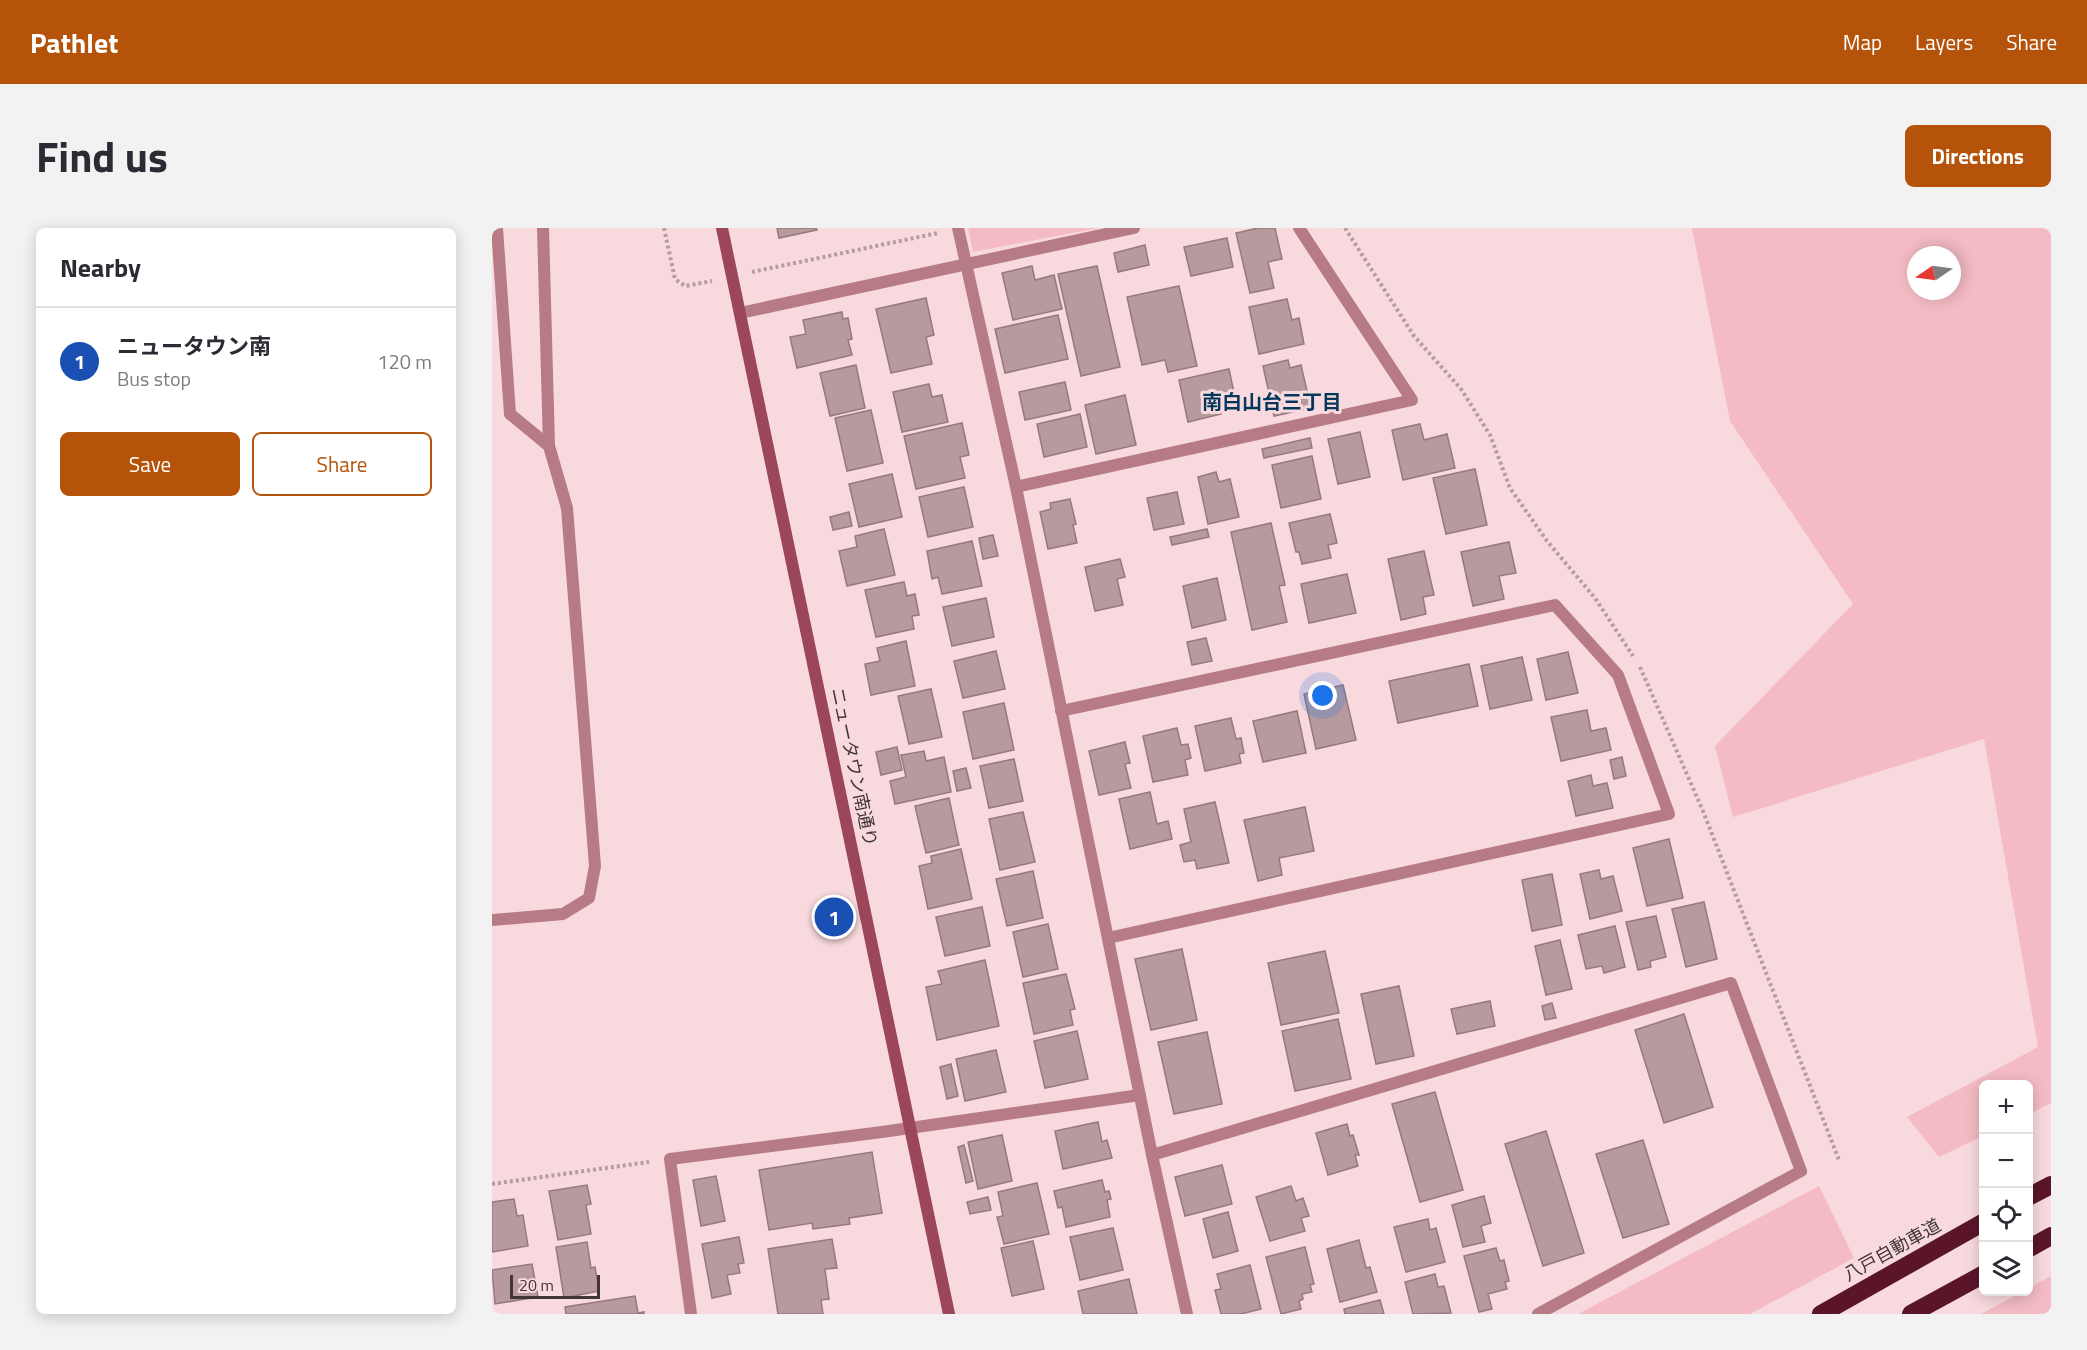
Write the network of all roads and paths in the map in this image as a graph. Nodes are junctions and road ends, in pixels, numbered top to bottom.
1 (497, 228) edge
2 (543, 228) edge
3 (664, 228) edge
4 (722, 228) edge
5 (958, 228) edge
6 (1134, 228) edge
7 (1299, 228) edge
8 (966, 265) junction
9 (732, 276) junction
10 (740, 313) junction
11 (549, 446) junction
12 (1016, 487) junction
13 (1061, 711) junction
14 (492, 920) edge
15 (1107, 938) junction
16 (1140, 1095) junction
17 (911, 1128) junction
18 (1152, 1155) junction
19 (670, 1159) junction
20 (492, 1184) edge
21 (2051, 1185) edge
22 (2033, 1194) edge
23 (1979, 1224) edge
24 (2051, 1236) edge
25 (2033, 1245) edge
26 (1979, 1276) edge
27 (691, 1314) edge
28 (949, 1314) edge
29 (1187, 1314) edge
30 (1538, 1314) edge
31 (1821, 1314) edge
32 (1911, 1314) edge

1 - 11 street
2 - 11 street
3 - 9 path
4 - 9 street, ニュータウン南通り
5 - 8 street
5 - 9 path
6 - 8 street
7 - 12 street
8 - 10 street
8 - 12 street
9 - 10 street, ニュータウン南通り
10 - 17 street, ニュータウン南通り
11 - 14 street
12 - 13 street
13 - 15 street
13 - 15 street
15 - 16 street
16 - 17 street
16 - 18 street
17 - 19 street
17 - 28 street, ニュータウン南通り
18 - 29 street
18 - 30 street
19 - 20 path
19 - 27 street
21 - 22 highway
23 - 31 highway, 八戸自動車道
24 - 25 highway
26 - 32 highway

